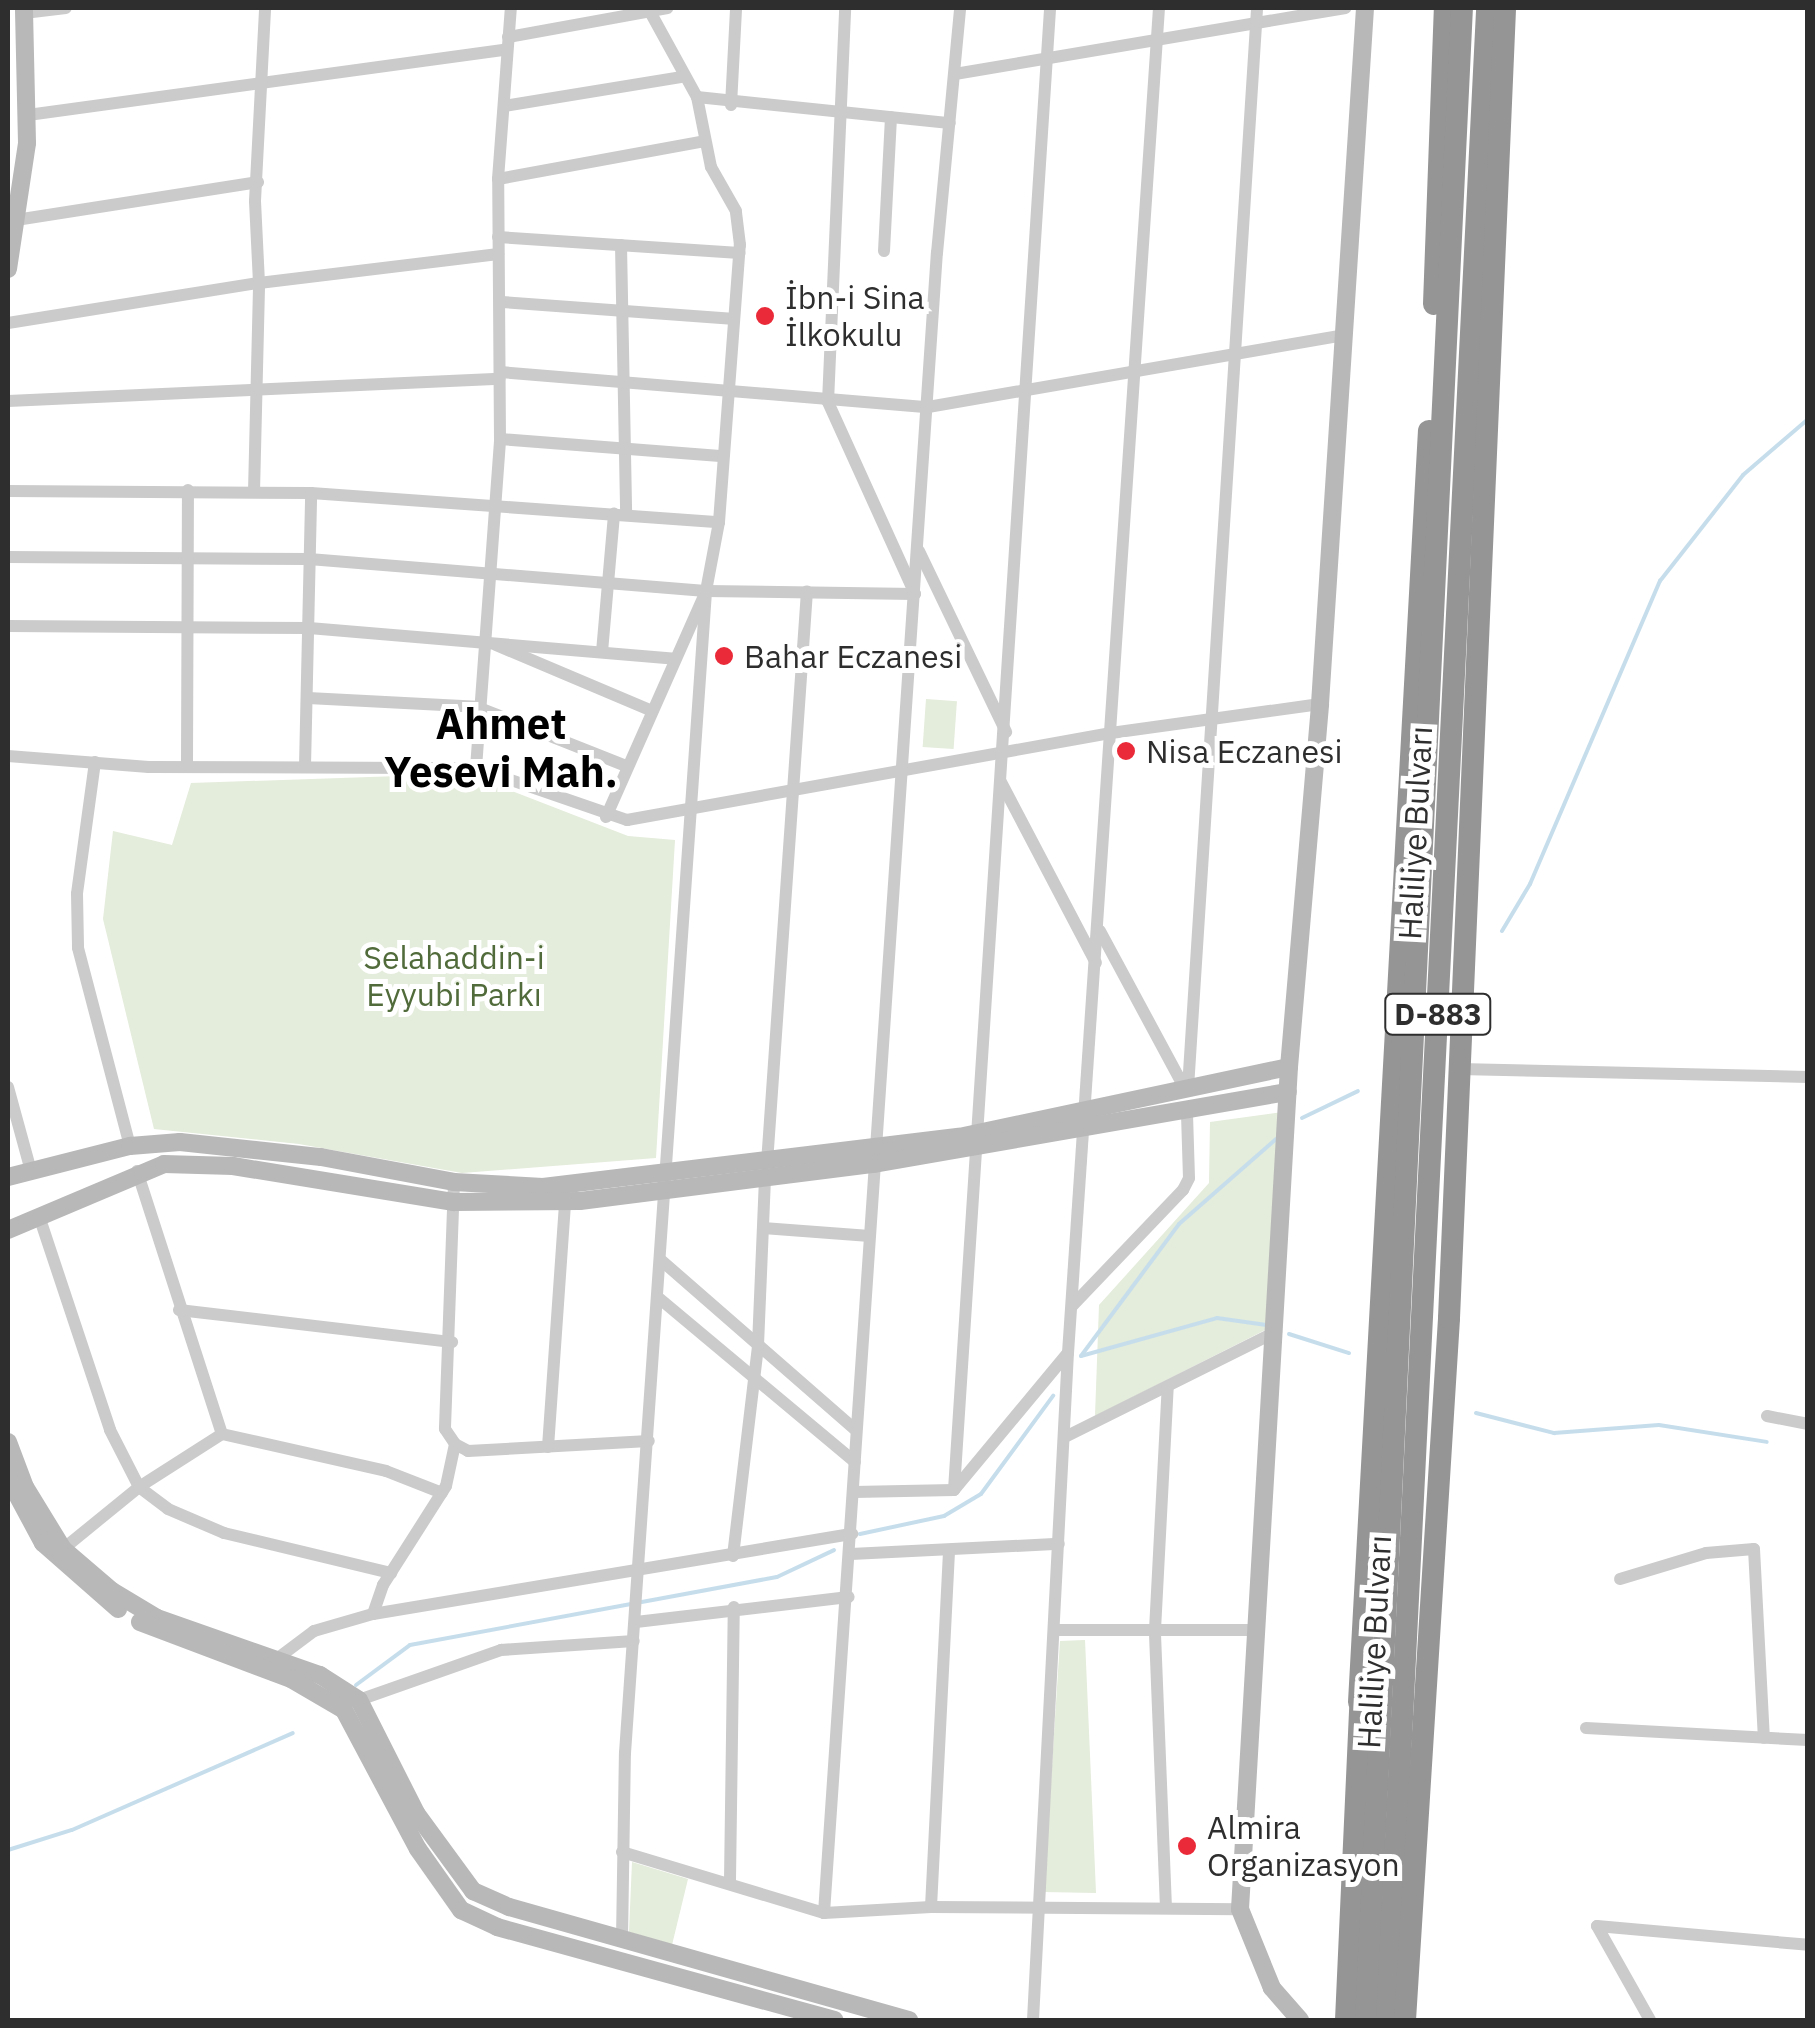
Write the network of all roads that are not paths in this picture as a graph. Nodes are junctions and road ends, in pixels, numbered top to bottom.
1 (66, 8) edge
2 (265, 8) edge
3 (511, 8) edge
4 (667, 8) edge
5 (736, 8) edge
6 (844, 8) edge
7 (960, 8) edge
8 (1050, 8) edge
9 (1159, 8) edge
10 (1345, 8) edge
11 (1364, 8) edge
12 (1445, 8) edge
13 (1462, 8) edge
14 (1488, 8) edge
15 (1505, 8) edge
16 (649, 9) edge
17 (24, 10) edge
18 (1257, 15) edge
19 (1157, 41) junction
20 (507, 43) junction
21 (1047, 61) junction
22 (955, 74) junction
23 (681, 77) junction
24 (265, 82) junction
25 (698, 97) junction
26 (731, 105) junction
27 (504, 106) junction
28 (837, 112) junction
29 (28, 115) junction
30 (891, 118) junction
31 (950, 123) junction
32 (705, 142) junction
33 (498, 179) junction
34 (258, 182) junction
35 (16, 220) junction
36 (498, 237) junction
37 (622, 245) junction
38 (884, 251) dead end
39 (739, 253) junction
40 (498, 254) junction
41 (8, 268) edge
42 (258, 282) junction
43 (502, 302) junction
44 (623, 311) junction
45 (732, 318) junction
46 (8, 323) edge
47 (1344, 335) junction
48 (1237, 352) junction
49 (1134, 370) junction
50 (500, 376) junction
51 (623, 382) junction
52 (1026, 387) junction
53 (255, 391) junction
54 (726, 391) junction
55 (8, 401) edge
56 (828, 402) junction
57 (928, 407) junction
58 (500, 439) junction
59 (625, 446) junction
60 (723, 456) junction
61 (188, 490) junction
62 (8, 491) edge
63 (254, 492) junction
64 (311, 494) junction
65 (496, 506) junction
66 (620, 515) junction
67 (718, 522) junction
68 (918, 549) junction
69 (8, 557) edge
70 (309, 559) junction
71 (187, 561) junction
72 (488, 572) junction
73 (608, 583) junction
74 (706, 591) junction
75 (807, 591) junction
76 (915, 594) junction
77 (8, 626) edge
78 (189, 628) junction
79 (309, 628) junction
80 (485, 640) junction
81 (602, 652) junction
82 (675, 659) junction
83 (308, 698) junction
84 (1320, 704) junction
85 (477, 708) junction
86 (650, 710) junction
87 (1211, 718) junction
88 (1111, 733) junction
89 (1007, 734) junction
90 (8, 756) edge
91 (1005, 757) junction
92 (95, 762) junction
93 (187, 766) junction
94 (306, 766) junction
95 (626, 766) junction
96 (476, 768) junction
97 (903, 771) junction
98 (999, 780) junction
99 (794, 792) junction
100 (692, 810) junction
101 (606, 817) junction
102 (1466, 831) junction
103 (1406, 843) junction
104 (1098, 929) junction
105 (1096, 963) junction
106 (1289, 1067) junction
107 (1459, 1069) junction
108 (1435, 1074) junction
109 (1410, 1075) junction
110 (1808, 1076) edge
111 (8, 1087) edge
112 (1186, 1088) junction
113 (1288, 1092) junction
114 (1187, 1114) junction
115 (1085, 1122) junction
116 (977, 1141) junction
117 (130, 1146) junction
118 (876, 1157) junction
119 (31, 1171) junction
120 (137, 1171) junction
121 (766, 1172) junction
122 (8, 1177) edge
123 (454, 1182) junction
124 (666, 1183) junction
125 (564, 1201) junction
126 (454, 1202) junction
127 (39, 1216) junction
128 (763, 1228) junction
129 (8, 1230) edge
130 (870, 1236) junction
131 (662, 1262) junction
132 (660, 1300) junction
133 (1072, 1306) junction
134 (178, 1310) junction
135 (1276, 1332) junction
136 (452, 1342) junction
137 (758, 1345) junction
138 (1068, 1353) junction
139 (754, 1378) junction
140 (1168, 1386) junction
141 (1767, 1416) dead end
142 (1808, 1424) edge
143 (856, 1430) junction
144 (222, 1434) junction
145 (1065, 1437) junction
146 (649, 1440) junction
147 (8, 1442) edge
148 (454, 1444) junction
149 (548, 1447) junction
150 (1391, 1451) junction
151 (1416, 1457) junction
152 (855, 1462) junction
153 (8, 1478) edge
154 (139, 1487) junction
155 (954, 1490) junction
156 (442, 1492) junction
157 (854, 1492) junction
158 (852, 1534) junction
159 (1059, 1544) junction
160 (63, 1549) junction
161 (949, 1550) junction
162 (851, 1554) junction
163 (733, 1556) junction
164 (641, 1566) junction
165 (391, 1573) junction
166 (1620, 1579) dead end
167 (849, 1598) junction
168 (734, 1607) junction
169 (373, 1614) junction
170 (636, 1617) junction
171 (1055, 1630) junction
172 (1155, 1630) junction
173 (1256, 1630) junction
174 (1427, 1633) junction
175 (634, 1641) junction
176 (278, 1658) junction
177 (358, 1700) junction
178 (1359, 1702) junction
179 (1586, 1728) dead end
180 (1764, 1738) junction
181 (1808, 1740) edge
182 (622, 1852) junction
183 (730, 1880) junction
184 (931, 1907) junction
185 (1166, 1908) junction
186 (1039, 1909) junction
187 (1240, 1909) junction
188 (824, 1913) junction
189 (622, 1939) junction
190 (1808, 1945) edge
191 (834, 2020) edge
192 (909, 2020) edge
193 (1033, 2020) edge
194 (1300, 2020) edge
195 (1366, 2020) edge
196 (1405, 2020) edge
197 (1650, 2020) edge

1 - 17 street
2 - 24 street
3 - 20 street
4 - 16 street
5 - 26 street
6 - 28 street
7 - 22 street
8 - 21 street
9 - 19 street
10 - 18 street
11 - 47 street
12 - 103 highway
13 - 109 highway, Haliliye Bulvarı / D-883
14 - 108 highway, Haliliye Bulvarı / D-883
15 - 102 highway
16 - 20 street
16 - 23 street
17 - 29 street
18 - 19 street
18 - 48 street
19 - 21 street
19 - 49 street
20 - 24 street
20 - 27 street
21 - 22 street
21 - 52 street
22 - 31 street
23 - 25 street
23 - 27 street
24 - 29 street
24 - 34 street
25 - 26 street
25 - 32 street
26 - 28 street
27 - 33 street
28 - 30 street
28 - 56 street
29 - 35 street
30 - 31 street
30 - 38 street
31 - 57 street
32 - 33 street
32 - 39 street
33 - 36 street
34 - 35 street
34 - 42 street
35 - 41 street
36 - 37 street
36 - 40 street
37 - 39 street
37 - 44 street
39 - 45 street
40 - 42 street
40 - 43 street
42 - 46 street
42 - 53 street
43 - 44 street
43 - 50 street
44 - 45 street
44 - 51 street
45 - 54 street
47 - 48 street
47 - 84 street
48 - 49 street
48 - 87 street
49 - 52 street
49 - 88 street
50 - 51 street
50 - 53 street
50 - 58 street
51 - 54 street
51 - 59 street
52 - 57 street
52 - 89 street
53 - 55 street
53 - 63 street
54 - 56 street
54 - 60 street
56 - 57 street
56 - 76 street
57 - 68 street
58 - 59 street
58 - 65 street
59 - 60 street
59 - 66 street
60 - 67 street
61 - 62 street
61 - 63 street
61 - 71 street
63 - 64 street
64 - 65 street
64 - 70 street
65 - 66 street
65 - 72 street
66 - 67 street
66 - 73 street
67 - 74 street
68 - 76 street
68 - 89 street
69 - 71 street
70 - 71 street
70 - 72 street
70 - 79 street
71 - 78 street
72 - 73 street
72 - 80 street
73 - 74 street
73 - 81 street
74 - 75 street
74 - 82 street
74 - 100 street
75 - 76 street
75 - 99 street
76 - 97 street
77 - 78 street
78 - 79 street
78 - 93 street
79 - 80 street
79 - 83 street
80 - 81 street
80 - 85 street
80 - 86 street
81 - 82 street
82 - 86 street
83 - 85 street
83 - 94 street
84 - 87 street
84 - 106 street
85 - 95 street
85 - 96 street
86 - 95 street
87 - 88 street
87 - 112 street
88 - 91 street
88 - 104 street
89 - 91 street
90 - 92 street
91 - 97 street
91 - 98 street
92 - 93 street
92 - 117 street
93 - 94 street
94 - 96 street
95 - 101 street
96 - 101 street
97 - 99 street
97 - 118 street
98 - 105 street
98 - 116 street
99 - 100 street
99 - 121 street
100 - 101 street
100 - 124 street
102 - 107 highway
102 - 108 highway
103 - 109 highway
103 - 178 highway
104 - 105 street
104 - 112 street
105 - 115 street
106 - 112 street
106 - 113 street
107 - 110 street
107 - 174 highway
108 - 151 highway, Haliliye Bulvarı / D-883
109 - 150 highway, Haliliye Bulvarı / D-883
111 - 119 street
112 - 115 street
113 - 114 street
113 - 135 street
114 - 115 street
114 - 133 street
115 - 116 street
115 - 133 street
116 - 118 street
116 - 155 street
117 - 119 street
117 - 123 street
118 - 121 street
118 - 130 street
119 - 122 street
120 - 126 street
120 - 127 street
120 - 134 street
121 - 124 street
121 - 128 street
123 - 124 street
123 - 126 street
124 - 125 street
124 - 131 street
125 - 126 street
125 - 149 street
126 - 136 street
127 - 129 street
127 - 154 street
128 - 130 street
128 - 137 street
130 - 143 street
131 - 132 street
131 - 137 street
132 - 139 street
132 - 146 street
133 - 138 street
134 - 136 street
134 - 144 street
135 - 140 street
135 - 173 street
136 - 148 street
137 - 139 street
137 - 143 street
138 - 145 street
138 - 155 street
139 - 152 street
139 - 163 street
140 - 145 street
140 - 172 street
141 - 142 street
143 - 152 street
144 - 154 street
144 - 156 street
145 - 159 street
146 - 149 street
146 - 164 street
147 - 160 street
148 - 149 street
148 - 156 street
150 - 178 highway
150 - 195 highway, Haliliye Bulvarı / D-883
151 - 174 highway
151 - 195 highway, Haliliye Bulvarı / D-883
152 - 157 street
153 - 191 street
154 - 160 street
154 - 165 street
155 - 157 street
156 - 165 street
157 - 158 street
158 - 162 street
158 - 163 street
159 - 161 street
159 - 171 street
160 - 176 street
161 - 162 street
161 - 184 street
162 - 167 street
163 - 164 street
164 - 169 street
164 - 170 street
165 - 169 street
166 - 180 street
167 - 168 street
167 - 188 street
168 - 170 street
168 - 183 street
169 - 176 street
170 - 175 street
171 - 172 street
171 - 186 street
172 - 173 street
172 - 185 street
173 - 187 street
174 - 196 highway
175 - 177 street
175 - 182 street
176 - 177 street
177 - 189 street
178 - 195 highway
179 - 180 street
180 - 181 street
182 - 183 street
182 - 189 street
183 - 188 street
184 - 186 street
184 - 188 street
185 - 186 street
185 - 187 street
186 - 193 street
187 - 194 street
189 - 192 street
190 - 197 street

